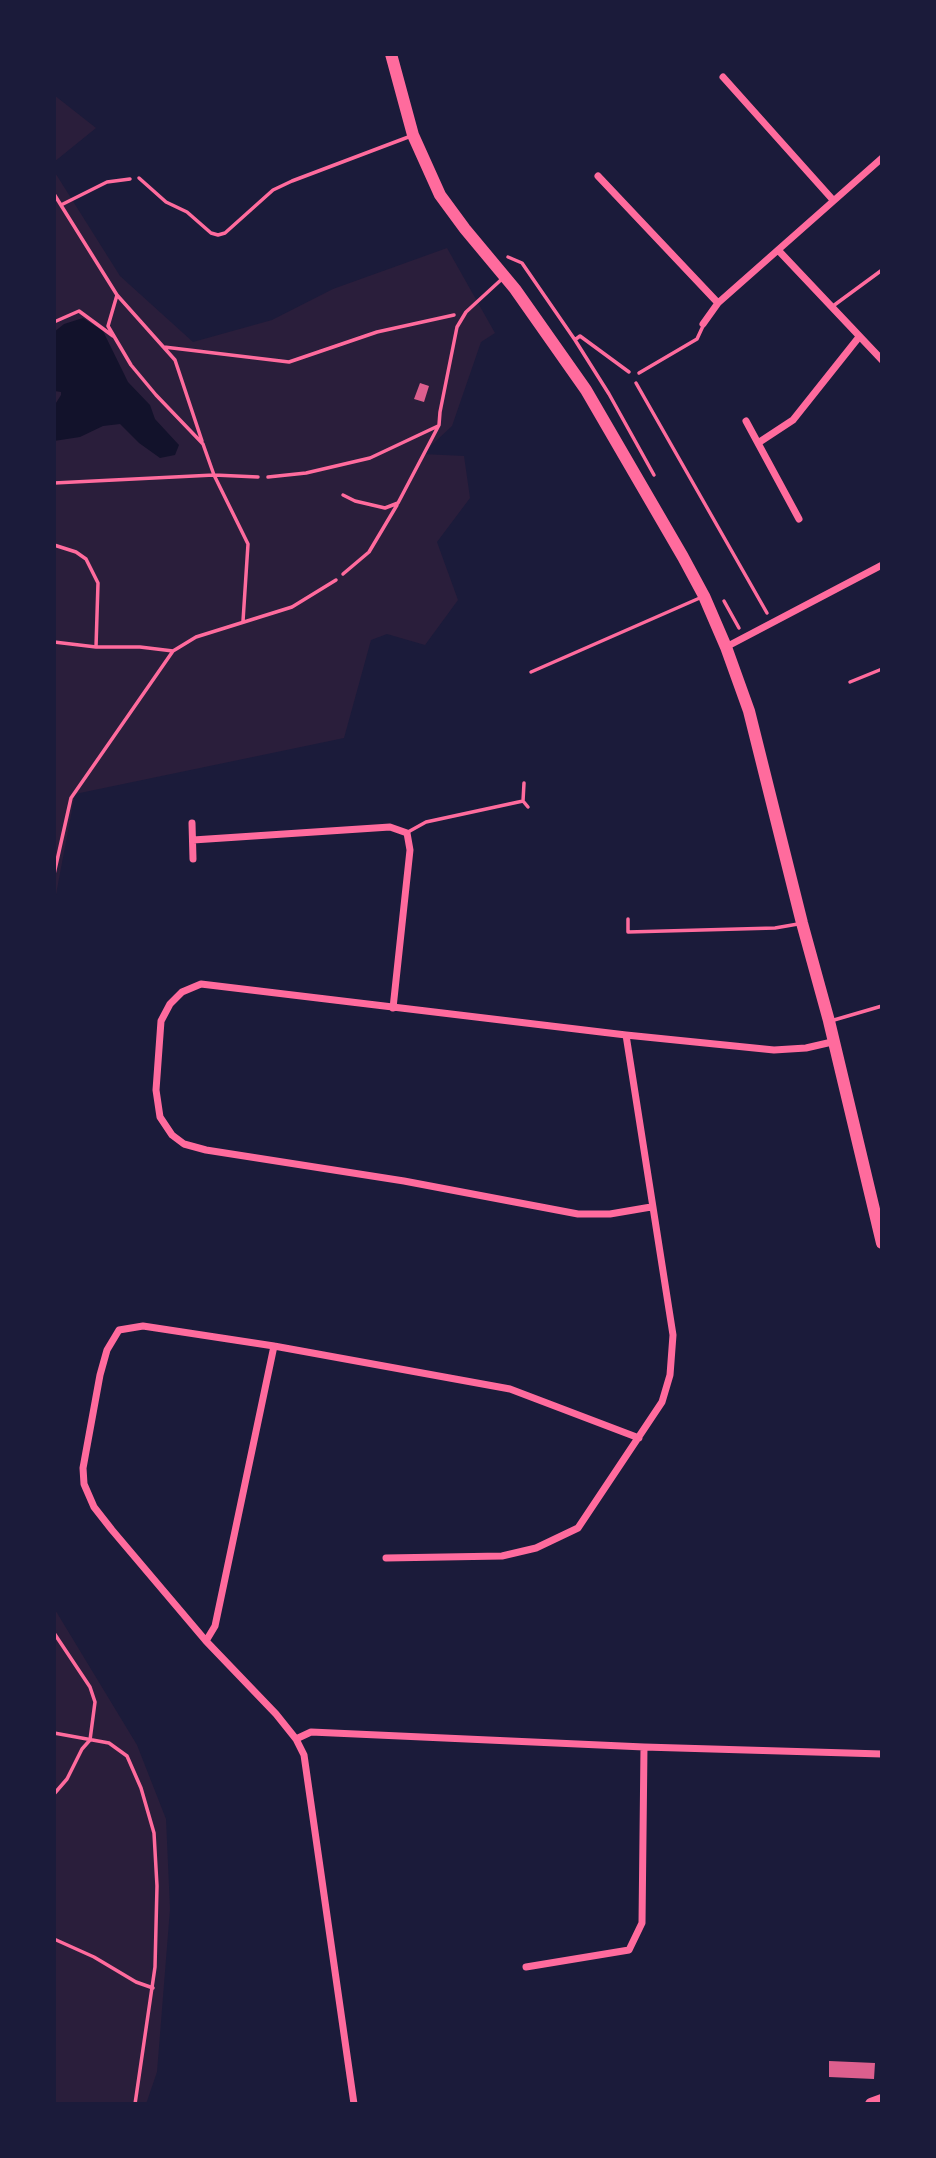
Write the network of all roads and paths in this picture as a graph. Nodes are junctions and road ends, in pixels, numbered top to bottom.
1 (391, 54) edge
2 (723, 77) dead end
3 (413, 135) junction
4 (882, 158) edge
5 (598, 176) dead end
6 (139, 178) joint
7 (54, 194) edge
8 (833, 200) junction
9 (61, 205) junction
10 (778, 250) junction
11 (882, 270) edge
12 (505, 277) junction
13 (117, 295) junction
14 (718, 303) junction
15 (832, 306) junction
16 (467, 312) junction
17 (54, 322) edge
18 (704, 324) joint
19 (859, 337) junction
20 (115, 338) junction
21 (164, 347) junction
22 (560, 351) junction
23 (882, 360) edge
24 (629, 372) junction
25 (639, 373) joint
26 (746, 421) dead end
27 (439, 425) junction
28 (758, 443) junction
29 (203, 444) junction
30 (214, 475) junction
31 (268, 477) joint
32 (54, 483) edge
33 (343, 495) dead end
34 (398, 503) junction
35 (799, 519) dead end
36 (54, 545) edge
37 (882, 565) edge
38 (343, 574) joint
39 (704, 596) junction
40 (243, 621) junction
41 (772, 622) junction
42 (54, 642) edge
43 (96, 647) junction
44 (726, 647) junction
45 (173, 651) junction
46 (882, 669) edge
47 (531, 672) dead end
48 (849, 682) dead end
49 (524, 783) dead end
50 (523, 801) junction
51 (528, 807) dead end
52 (192, 823) dead end
53 (407, 833) junction
54 (193, 840) junction
55 (193, 859) dead end
56 (54, 874) edge
57 (628, 919) dead end
58 (802, 923) junction
59 (882, 1006) edge
60 (393, 1008) junction
61 (829, 1021) junction
62 (625, 1035) junction
63 (832, 1042) junction
64 (652, 1207) junction
65 (882, 1243) edge
66 (274, 1346) junction
67 (639, 1438) junction
68 (386, 1559) dead end
69 (54, 1633) edge
70 (205, 1641) junction
71 (54, 1733) edge
72 (296, 1739) junction
73 (90, 1740) junction
74 (644, 1747) junction
75 (882, 1754) edge
76 (54, 1794) edge
77 (54, 1939) edge
78 (526, 1967) dead end
79 (153, 1989) junction
80 (882, 2100) edge
81 (135, 2104) edge
82 (354, 2104) edge
83 (871, 2104) edge

1 - 3 main road
2 - 8 street
3 - 6 lane
3 - 12 main road
4 - 8 street
5 - 14 street
6 - 9 path
7 - 9 path
8 - 10 street
9 - 13 path
10 - 14 street
10 - 15 street
11 - 15 lane
12 - 16 lane
12 - 22 main road
13 - 20 path
13 - 21 path
14 - 18 street
15 - 19 street
16 - 21 path
16 - 27 lane
17 - 20 path
18 - 25 lane
19 - 23 street
19 - 28 street
20 - 29 path
21 - 29 path
22 - 24 path
22 - 39 main road
24 - 25 path
24 - 41 path
26 - 28 street
27 - 31 lane
27 - 34 lane
28 - 35 street
29 - 30 path
30 - 31 path
30 - 32 path
30 - 40 path
33 - 34 lane
34 - 38 lane
36 - 43 path
37 - 41 street
38 - 40 path
39 - 44 main road
39 - 47 lane
40 - 45 path
41 - 44 street
42 - 43 path
43 - 45 path
44 - 58 main road
45 - 56 path
46 - 48 lane
49 - 50 lane
50 - 51 lane
50 - 53 lane
52 - 54 street
53 - 54 street
53 - 60 street
54 - 55 street
57 - 58 lane
58 - 61 main road
59 - 61 lane
60 - 62 street
60 - 64 street
61 - 63 main road
62 - 63 street
62 - 64 street
63 - 65 main road
64 - 67 street
66 - 67 street
66 - 70 street
66 - 70 street
67 - 68 street
69 - 73 path
70 - 72 street
71 - 73 path
72 - 74 street
72 - 82 street
73 - 76 path
73 - 79 path
74 - 75 street
74 - 78 street
77 - 79 path
79 - 81 path
80 - 83 main road

